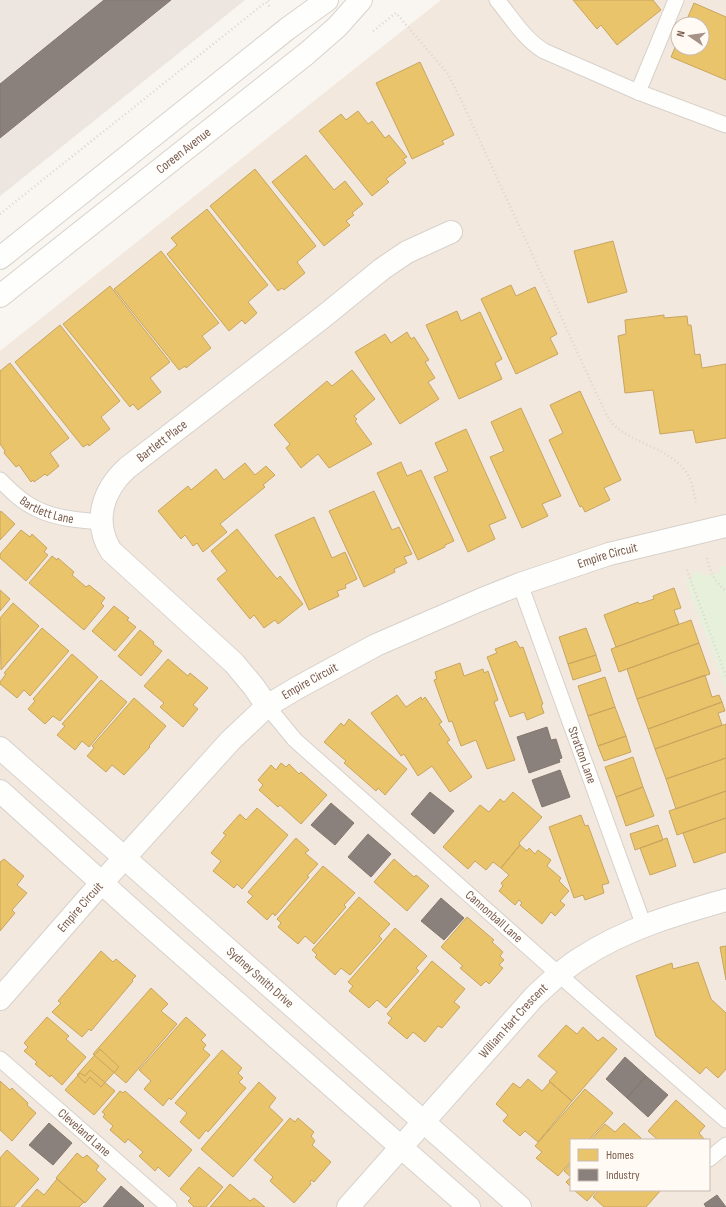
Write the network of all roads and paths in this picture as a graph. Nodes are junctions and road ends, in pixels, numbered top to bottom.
1 (327, 0) edge
2 (361, 0) edge
3 (497, 0) edge
4 (676, 0) edge
5 (266, 2) dead end
6 (367, 36) dead end
7 (638, 92) junction
8 (726, 125) edge
9 (0, 214) edge
10 (450, 232) dead end
11 (0, 258) edge
12 (0, 296) edge
13 (0, 480) edge
14 (101, 522) junction
15 (726, 526) edge
16 (702, 532) junction
17 (688, 570) dead end
18 (520, 584) junction
19 (726, 591) edge
20 (726, 676) edge
21 (267, 706) junction
22 (0, 748) edge
23 (0, 792) edge
24 (125, 857) junction
25 (102, 883) junction
26 (726, 900) edge
27 (644, 926) junction
28 (559, 974) junction
29 (0, 999) edge
30 (0, 1059) edge
31 (726, 1120) edge
32 (424, 1121) junction
33 (726, 1145) edge
34 (401, 1146) junction
35 (710, 1158) edge
36 (170, 1207) edge
37 (348, 1207) edge
38 (470, 1207) edge
39 (520, 1207) edge

1 - 11 street
2 - 12 street, Coreen Avenue
3 - 7 lane
4 - 7 lane
5 - 9 path
6 - 16 path
7 - 8 lane
10 - 14 street, Bartlett Place
13 - 14 lane, Bartlett Lane
14 - 21 street, Bartlett Place
15 - 16 street, Empire Circuit
16 - 18 street, Empire Circuit
16 - 19 path
17 - 20 path
18 - 21 street, Empire Circuit
18 - 27 lane, Stratton Lane
21 - 24 street, Empire Circuit
21 - 28 lane, Cannonball Lane
22 - 24 street, Sydney Smith Drive
23 - 25 street
24 - 25 street, Empire Circuit
24 - 32 street, Sydney Smith Drive
25 - 29 street, Empire Circuit
25 - 34 street
26 - 27 street, William Hart Crescent
27 - 28 street, William Hart Crescent
28 - 31 lane, Cannonball Lane
28 - 32 street, William Hart Crescent
30 - 36 lane, Cleveland Lane
32 - 34 street, William Hart Crescent
32 - 39 street, Sydney Smith Drive
33 - 35 lane
34 - 37 street, William Hart Crescent
34 - 38 street

